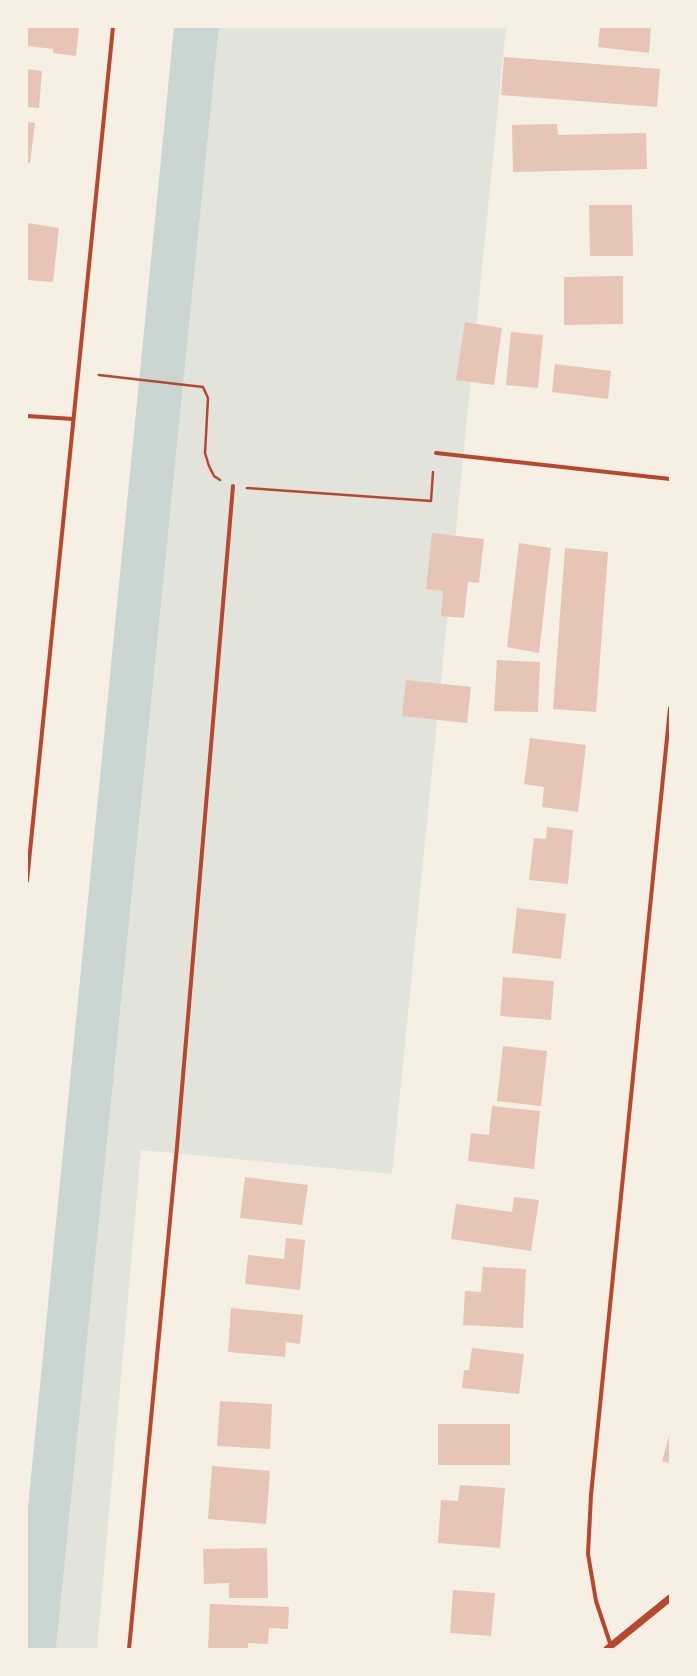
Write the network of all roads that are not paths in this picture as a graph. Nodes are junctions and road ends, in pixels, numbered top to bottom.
1 (113, 27) edge
2 (27, 416) edge
3 (73, 420) junction
4 (436, 453) dead end
5 (670, 479) edge
6 (233, 486) road end
7 (670, 708) edge
8 (27, 881) edge
9 (670, 1598) edge
10 (609, 1647) edge
11 (129, 1649) edge

1 - 3 street
2 - 3 street
3 - 8 street
4 - 5 street
6 - 11 street
7 - 10 street
9 - 10 street

